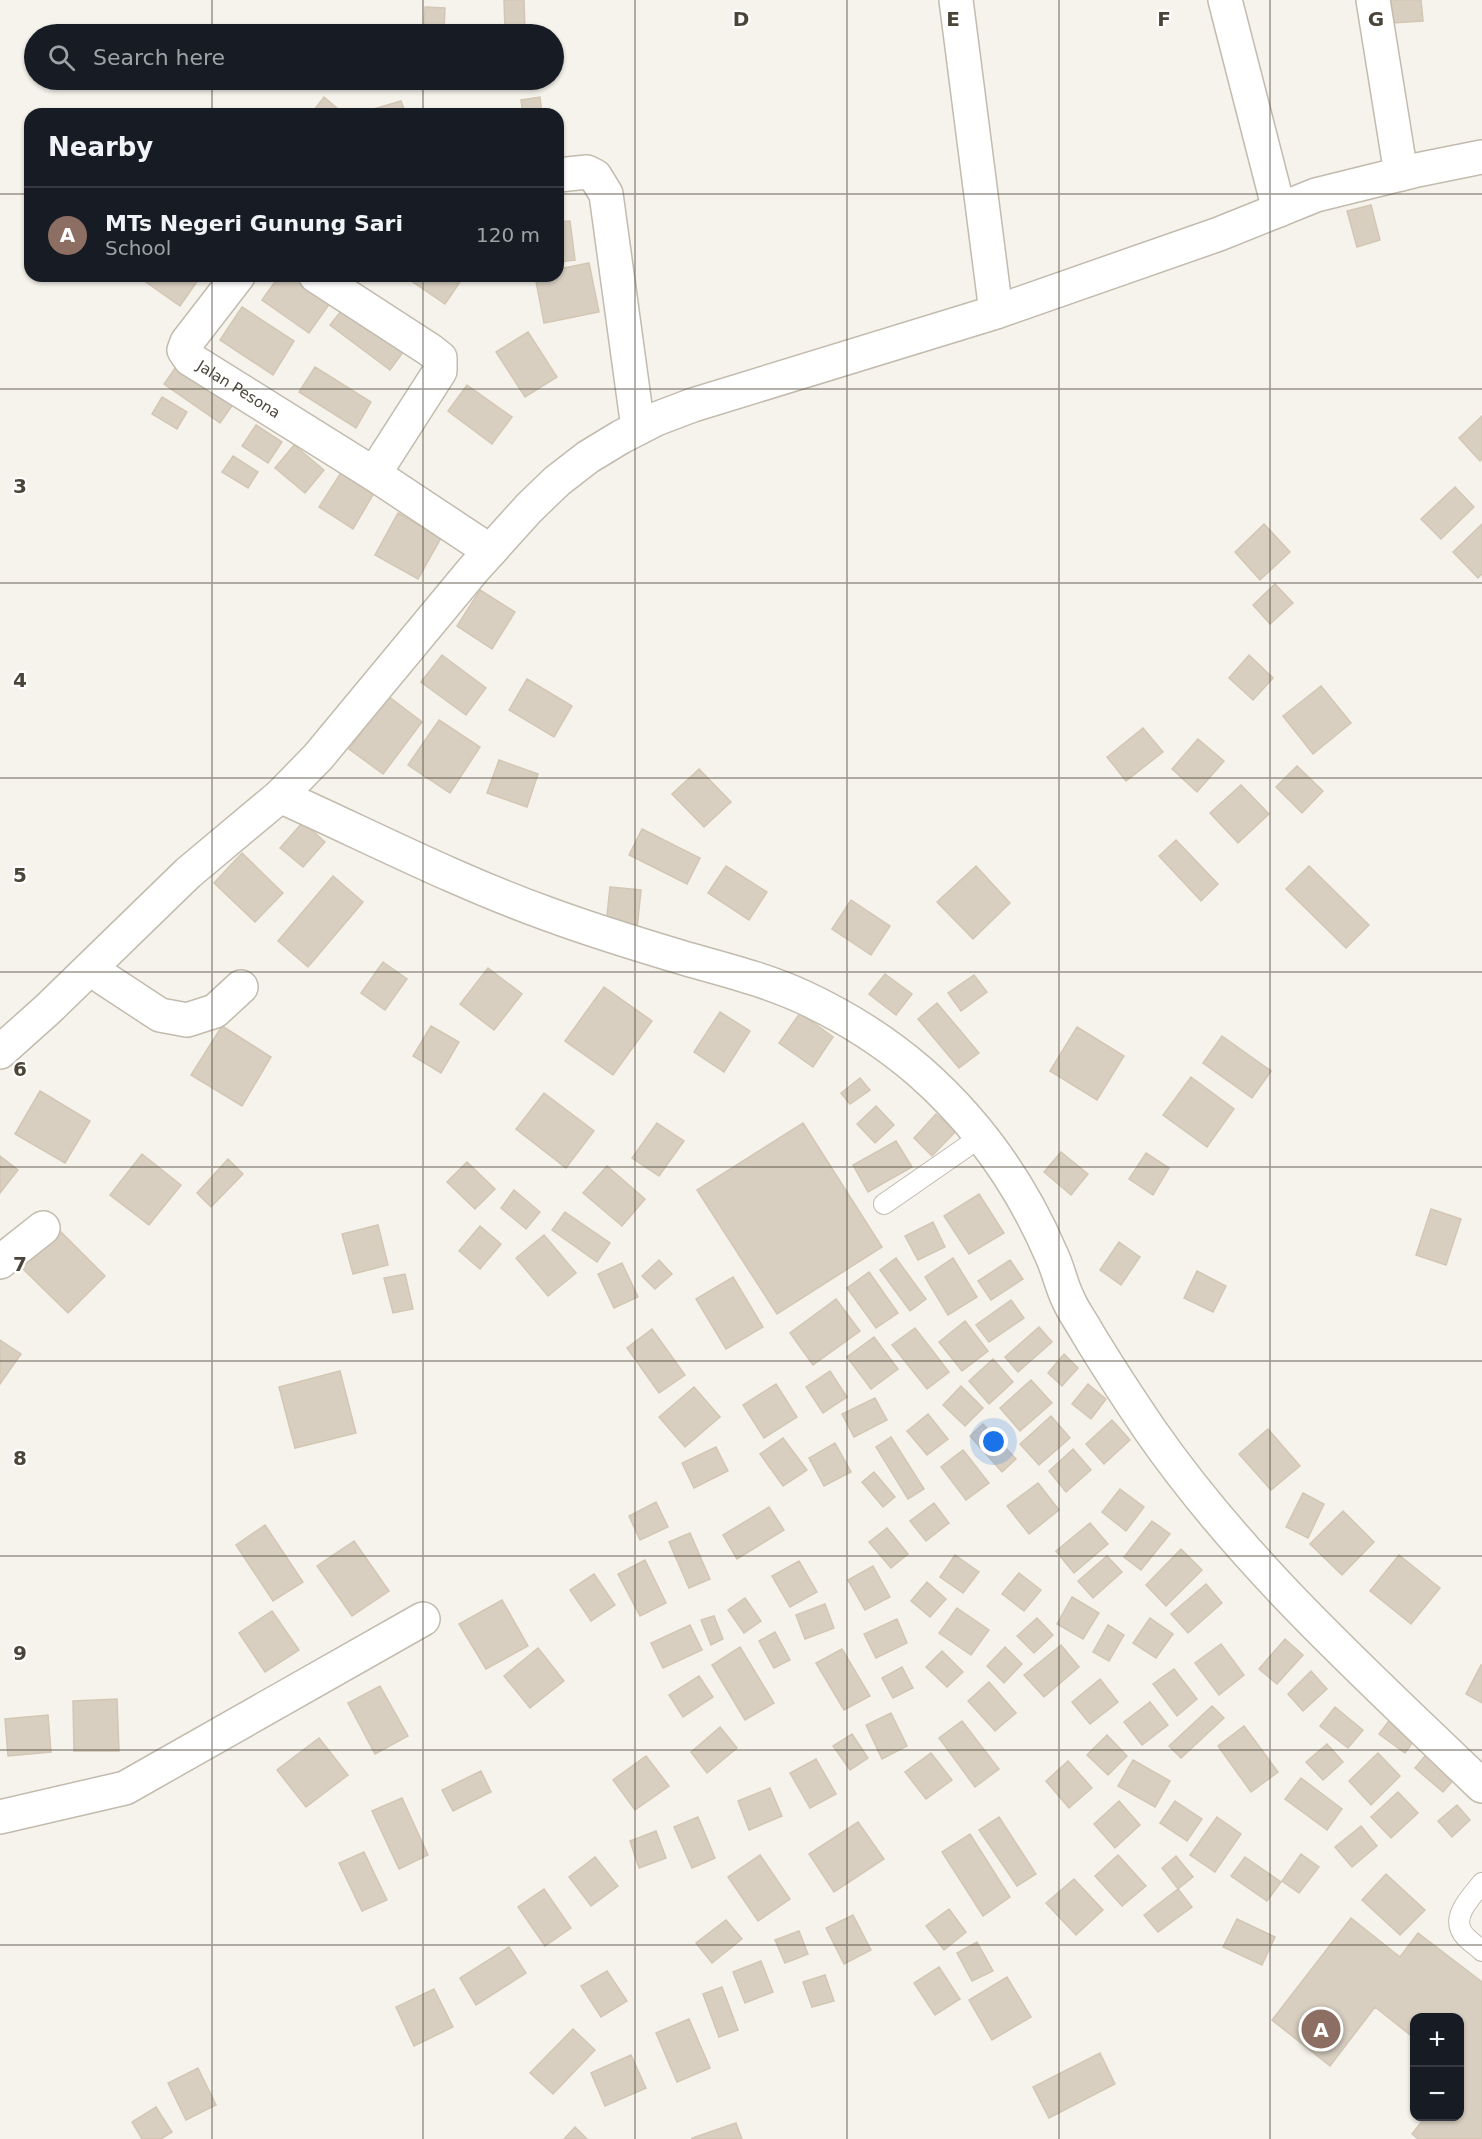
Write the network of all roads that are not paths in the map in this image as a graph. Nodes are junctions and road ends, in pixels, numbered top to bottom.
1 (956, 0) edge
2 (1225, 0) edge
3 (1373, 0) edge
4 (1482, 157) edge
5 (564, 174) edge
6 (1401, 174) junction
7 (1279, 210) junction
8 (233, 282) edge
9 (325, 282) edge
10 (996, 312) junction
11 (638, 428) junction
12 (374, 474) junction
13 (490, 551) junction
14 (280, 796) junction
15 (90, 969) junction
16 (241, 987) dead end
17 (0, 1052) edge
18 (982, 1136) junction
19 (884, 1204) dead end
20 (43, 1228) dead end
21 (0, 1262) edge
22 (423, 1619) dead end
23 (1482, 1786) edge
24 (0, 1817) edge
25 (1482, 1883) edge
26 (1482, 1951) edge

1 - 10 street
2 - 7 street
3 - 6 street
4 - 6 street
5 - 11 street
6 - 7 street
7 - 10 street
8 - 12 street, Jalan Pesona
9 - 12 street
10 - 11 street
11 - 13 street
12 - 13 street, Jalan Pesona
13 - 14 street
14 - 15 street
14 - 18 street
15 - 16 street
15 - 17 street
18 - 19 lane
18 - 23 street
20 - 21 street
22 - 24 street
25 - 26 lane

